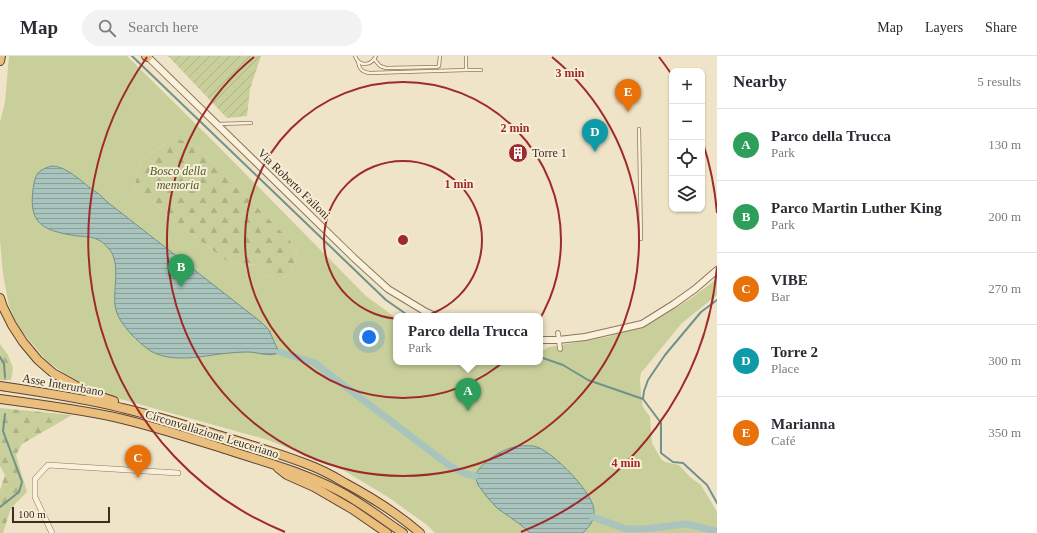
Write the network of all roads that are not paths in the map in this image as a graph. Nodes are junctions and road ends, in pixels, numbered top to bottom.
1 (1, 56) edge
2 (147, 56) edge
3 (355, 56) edge
4 (440, 56) edge
5 (466, 56) edge
6 (375, 58) edge
7 (0, 61) edge
8 (358, 61) junction
9 (466, 70) junction
10 (481, 70) dead end
11 (251, 123) dead end
12 (217, 124) junction
13 (639, 129) dead end
14 (641, 239) dead end
15 (717, 270) edge
16 (0, 298) edge
17 (428, 313) edge
18 (558, 336) junction
19 (543, 339) edge
20 (560, 349) dead end
21 (0, 386) edge
22 (0, 400) edge
23 (122, 408) junction
24 (273, 464) junction
25 (178, 473) dead end
26 (411, 525) junction
27 (52, 533) edge
28 (387, 533) edge
29 (403, 533) edge
30 (420, 533) edge
31 (428, 533) edge

1 - 7 highway
2 - 12 street, Via Roberto Failoni
3 - 8 lane
4 - 6 lane
5 - 9 lane
6 - 8 lane
8 - 9 lane
9 - 10 lane
11 - 12 lane
12 - 17 street, Via Roberto Failoni
13 - 14 lane
15 - 18 street
16 - 23 highway
18 - 19 street
18 - 20 street
21 - 23 highway, Asse Interurbano
22 - 24 highway, Circonvallazione Leuceriano
23 - 26 highway, Circonvallazione Leuceriano
24 - 28 highway
24 - 29 highway, Circonvallazione Leuceriano
25 - 27 street
26 - 30 highway
26 - 31 highway

